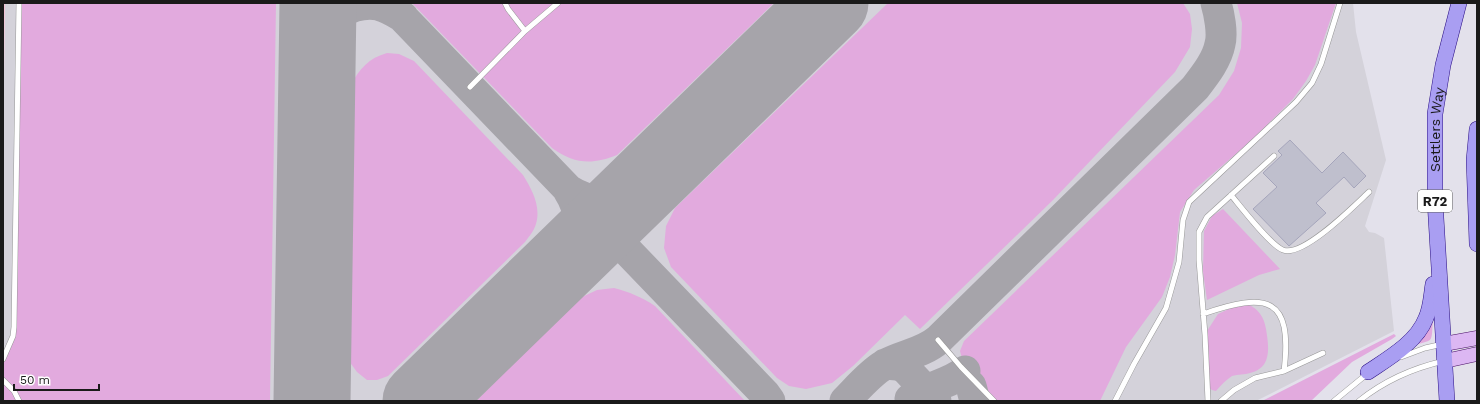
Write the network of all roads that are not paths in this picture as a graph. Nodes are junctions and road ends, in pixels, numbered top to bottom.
1 (19, 3) edge
2 (505, 3) edge
3 (558, 3) edge
4 (1340, 3) edge
5 (1459, 3) edge
6 (525, 31) junction
7 (470, 87) dead end
8 (1477, 129) edge
9 (1274, 156) dead end
10 (1369, 192) dead end
11 (1231, 195) junction
12 (1437, 239) junction
13 (1477, 244) edge
14 (1203, 314) junction
15 (1477, 338) edge
16 (938, 340) dead end
17 (1444, 344) junction
18 (1323, 353) dead end
19 (1477, 354) edge
20 (3, 359) edge
21 (1445, 361) junction
22 (1284, 371) junction
23 (1368, 372) junction
24 (3, 380) edge
25 (20, 401) edge
26 (994, 401) edge
27 (1115, 401) edge
28 (1208, 401) edge
29 (1221, 401) edge
30 (1334, 401) edge
31 (1359, 401) edge
32 (1448, 401) edge

1 - 20 lane
2 - 6 lane
3 - 6 lane
4 - 27 lane
5 - 12 main road, Settlers Way / R72
6 - 7 lane
8 - 13 main road
9 - 11 lane
10 - 11 lane
11 - 14 lane
12 - 17 main road, Settlers Way / R72
12 - 23 main road
14 - 22 lane
14 - 28 lane
15 - 17 street
16 - 26 lane
17 - 21 main road, Settlers Way / R72
17 - 23 lane
18 - 22 lane
19 - 21 street
21 - 31 lane
21 - 32 main road, Settlers Way / R72
22 - 29 lane
23 - 30 lane
24 - 25 lane

